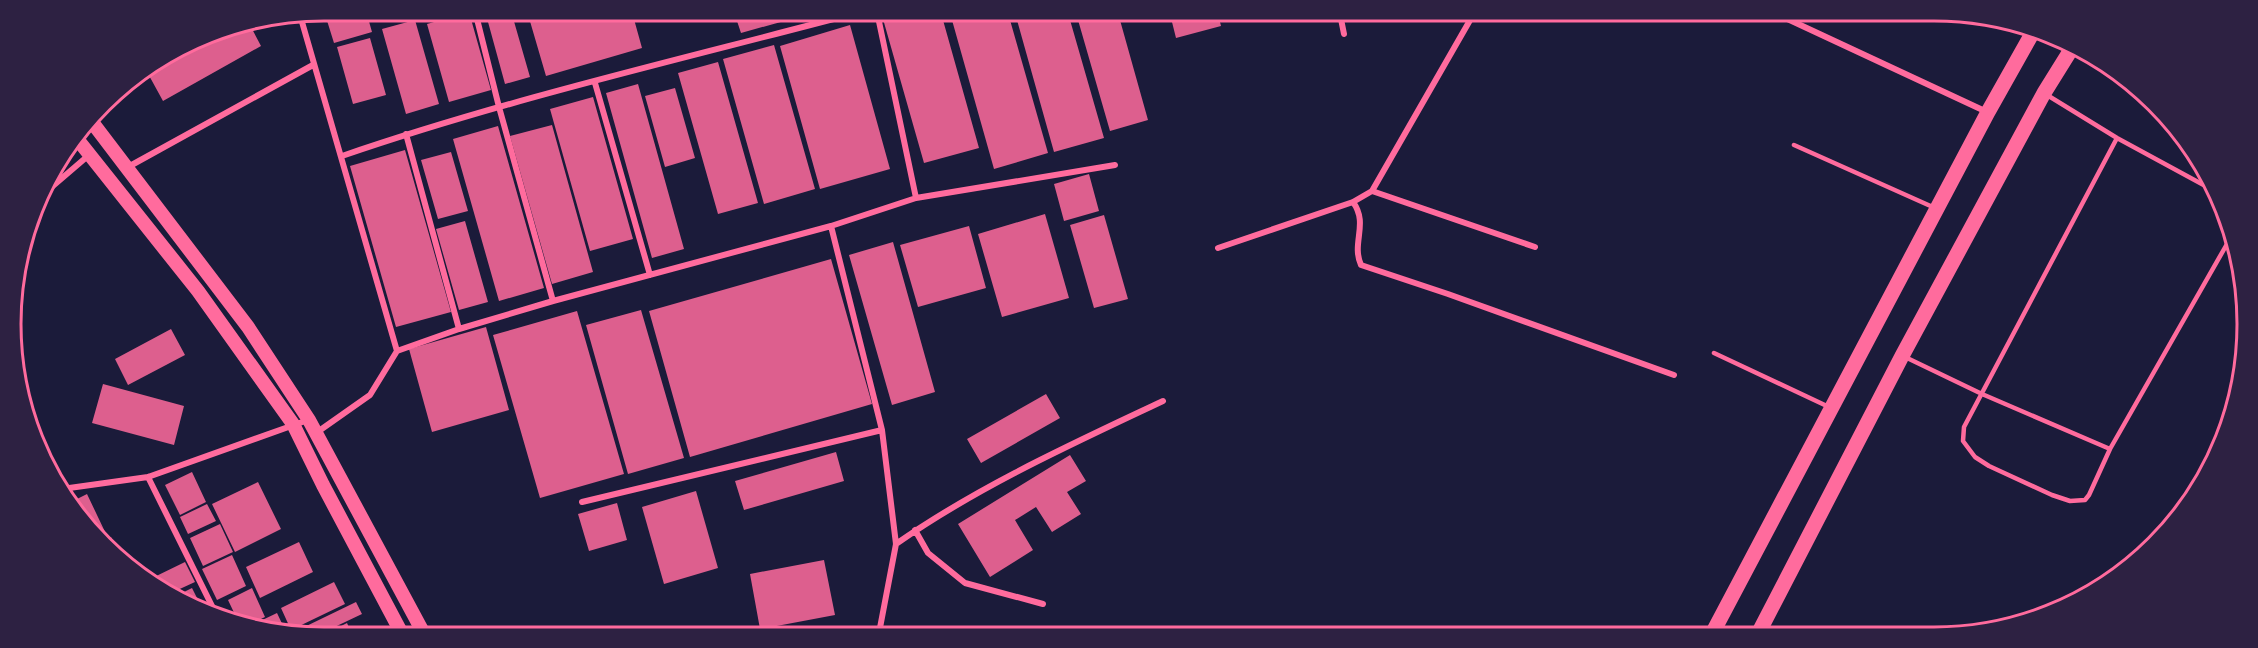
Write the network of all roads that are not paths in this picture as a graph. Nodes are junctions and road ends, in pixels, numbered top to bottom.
1 (478, 21) edge
2 (826, 21) edge
3 (879, 21) edge
4 (1341, 21) edge
5 (1470, 21) edge
6 (1794, 21) edge
7 (302, 22) edge
8 (1344, 34) dead end
9 (2030, 37) edge
10 (2069, 53) edge
11 (313, 64) junction
12 (595, 82) junction
13 (2044, 93) junction
14 (499, 107) junction
15 (1988, 112) junction
16 (95, 126) edge
17 (406, 134) junction
18 (2117, 138) junction
19 (81, 144) edge
20 (1794, 145) dead end
21 (90, 155) junction
22 (342, 156) junction
23 (1115, 165) dead end
24 (128, 167) junction
25 (55, 184) edge
26 (2203, 185) edge
27 (1372, 191) junction
28 (916, 198) junction
29 (1353, 202) junction
30 (1937, 209) junction
31 (831, 226) junction
32 (2227, 245) edge
33 (1535, 247) dead end
34 (1218, 248) dead end
35 (650, 276) junction
36 (553, 301) junction
37 (459, 329) junction
38 (397, 351) junction
39 (1714, 352) dead end
40 (1902, 356) junction
41 (1674, 375) dead end
42 (1982, 394) junction
43 (1163, 401) dead end
44 (1832, 409) junction
45 (309, 420) junction
46 (293, 424) junction
47 (882, 430) junction
48 (315, 433) junction
49 (2110, 449) junction
50 (148, 477) junction
51 (69, 488) edge
52 (582, 502) dead end
53 (915, 530) junction
54 (896, 544) junction
55 (1044, 603) dead end
56 (212, 605) edge
57 (398, 627) edge
58 (420, 627) edge
59 (880, 627) edge
60 (1716, 627) edge
61 (1762, 627) edge

1 - 14 street
2 - 12 street
3 - 28 street
4 - 8 street
5 - 27 street
6 - 15 street
7 - 11 street
9 - 15 highway
10 - 13 highway
11 - 22 street
11 - 24 street
12 - 14 street
12 - 35 street
13 - 18 lane
13 - 40 highway
14 - 17 street
14 - 36 street
15 - 30 highway
16 - 24 main road
17 - 22 street
17 - 37 street
18 - 26 lane
18 - 42 lane
19 - 21 main road
20 - 30 lane
21 - 25 street
21 - 46 main road
22 - 38 street
23 - 28 street
24 - 45 main road
27 - 29 street
27 - 33 street
28 - 31 street
29 - 34 street
29 - 41 street
30 - 44 highway
31 - 35 street
31 - 47 street
32 - 49 lane
35 - 36 street
36 - 37 street
37 - 38 street
38 - 48 street
39 - 44 lane
40 - 42 lane
40 - 61 highway
42 - 49 lane
42 - 49 lane
43 - 53 street
44 - 60 highway
45 - 46 street
45 - 48 main road
46 - 50 street
46 - 57 main road
47 - 52 street
47 - 54 street
48 - 58 main road
50 - 51 street
50 - 56 street
53 - 54 street
53 - 55 street
54 - 59 street

